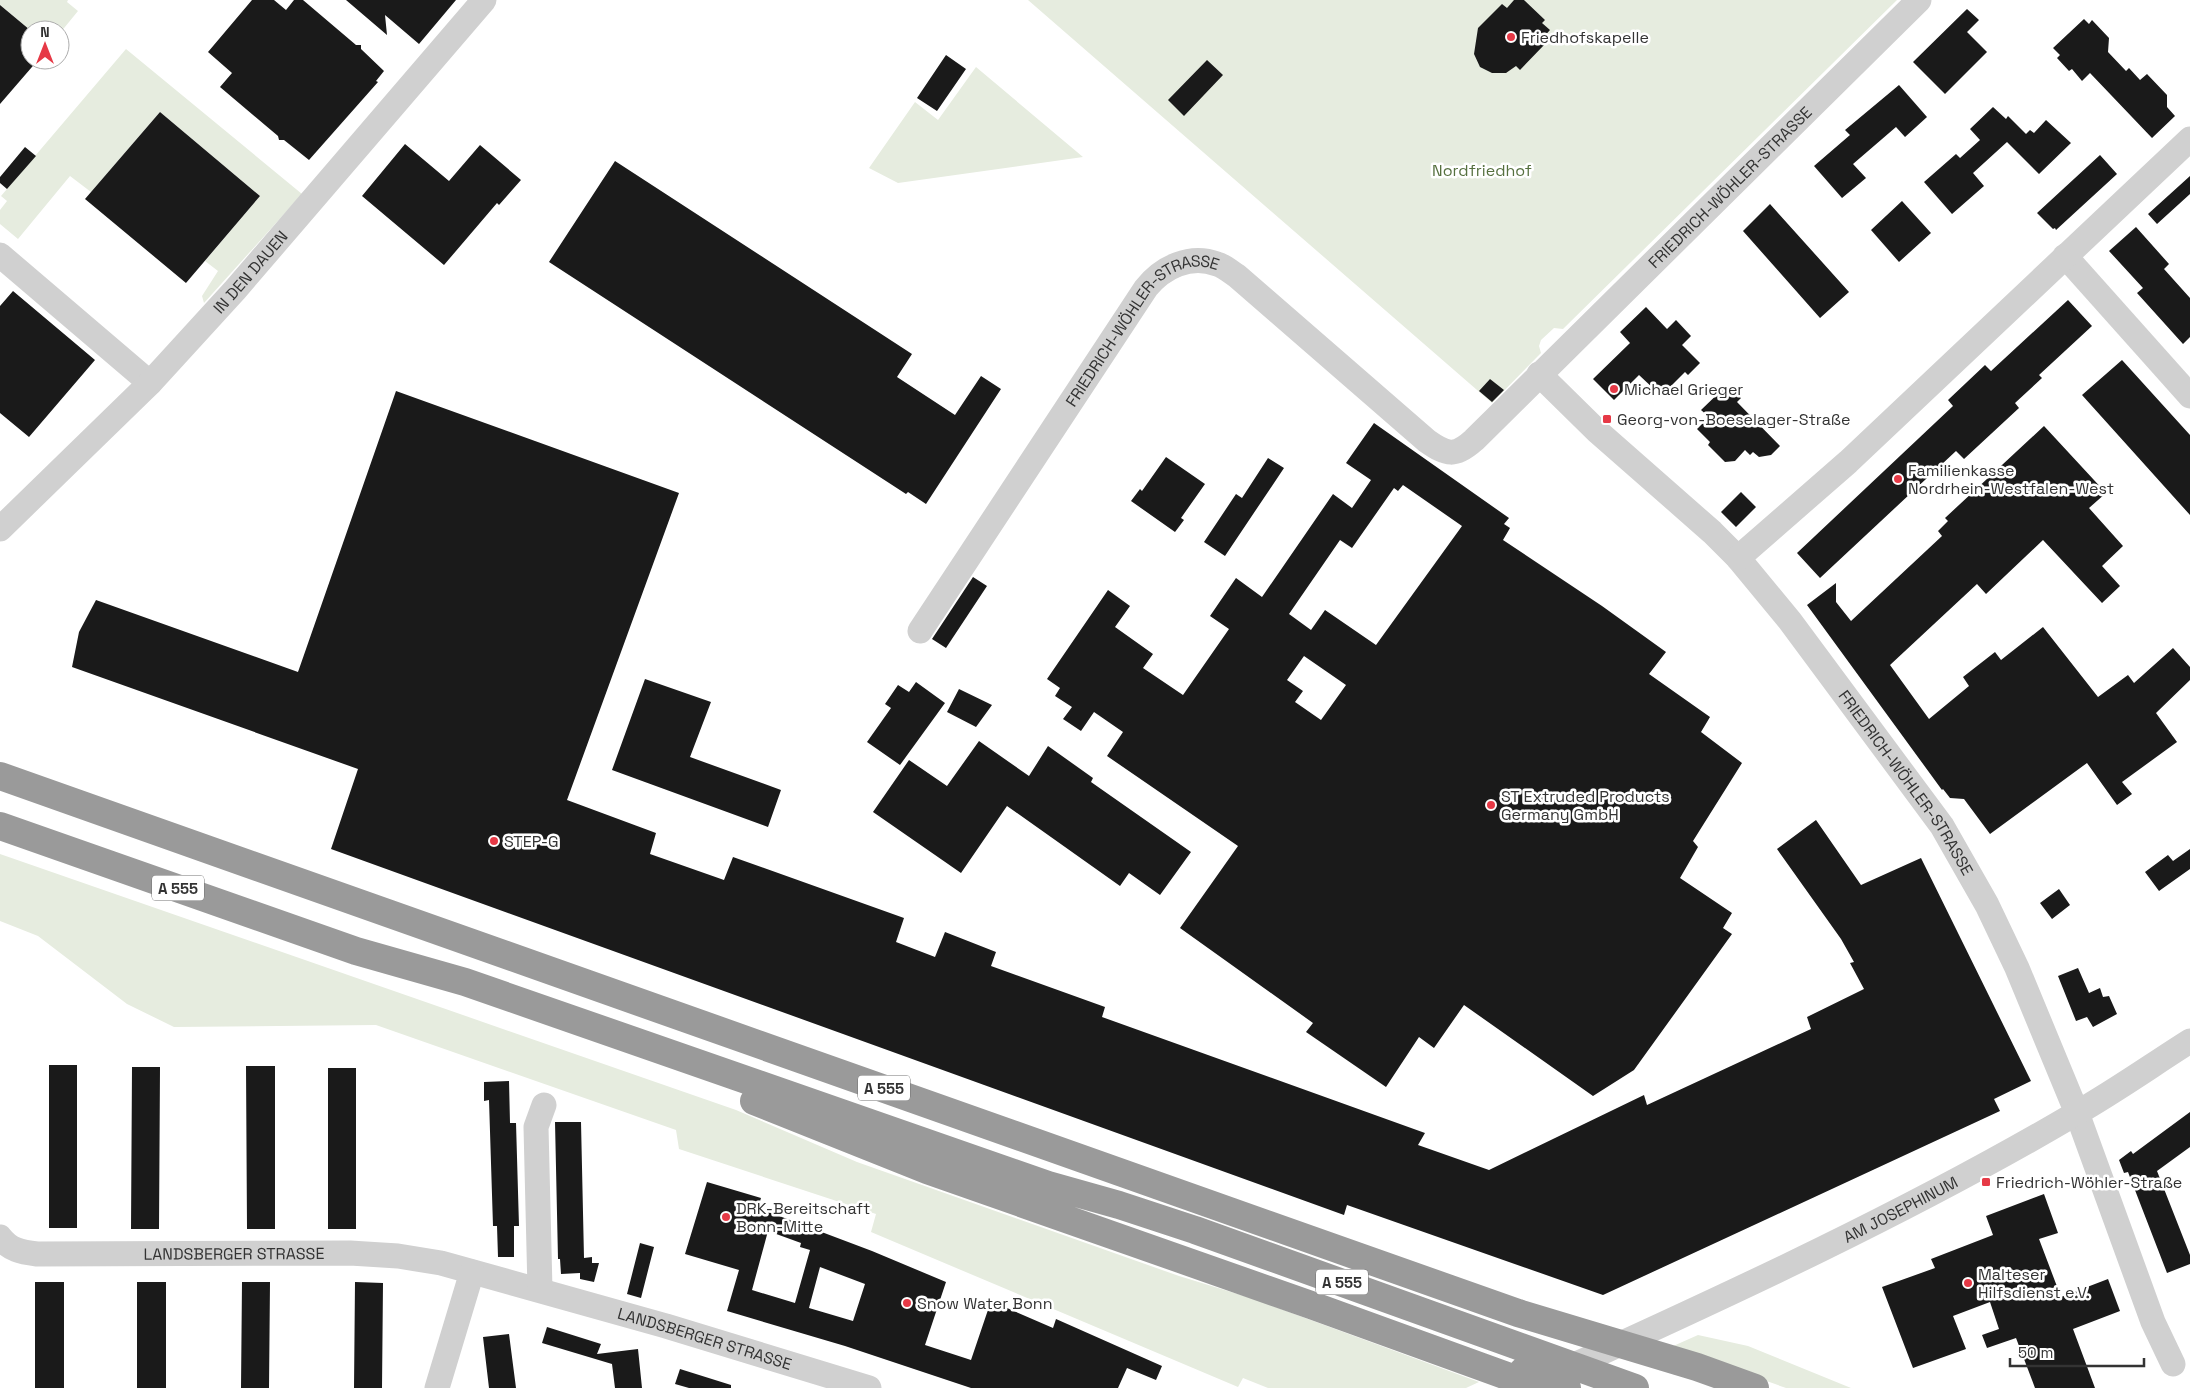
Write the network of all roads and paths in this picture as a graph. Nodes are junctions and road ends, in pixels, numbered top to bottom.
1 (484, 0) edge
2 (1919, 0) edge
3 (2190, 139) edge
4 (0, 255) edge
5 (2065, 256) junction
6 (1539, 374) junction
7 (150, 383) junction
8 (2190, 396) edge
9 (0, 529) edge
10 (1738, 558) junction
11 (920, 631) dead end
12 (0, 776) edge
13 (0, 826) edge
14 (356, 951) junction
15 (2190, 1041) edge
16 (544, 1105) dead end
17 (2077, 1114) junction
18 (1048, 1185) junction
19 (0, 1237) edge
20 (472, 1272) junction
21 (540, 1290) junction
22 (1518, 1312) junction
23 (2173, 1364) dead end
24 (436, 1388) edge
25 (869, 1388) edge
26 (1525, 1388) edge
27 (1540, 1388) edge
28 (1567, 1388) edge
29 (1635, 1388) edge
30 (1700, 1388) edge
31 (1755, 1388) edge

1 - 7 street, IN DEN DAUEN
2 - 6 street, FRIEDRICH-WÖHLER-STRASSE
3 - 5 street
4 - 7 street
5 - 8 street
5 - 10 street
6 - 10 street, FRIEDRICH-WÖHLER-STRASSE
6 - 11 street, FRIEDRICH-WÖHLER-STRASSE
7 - 9 street, IN DEN DAUEN
10 - 17 street, FRIEDRICH-WÖHLER-STRASSE
12 - 22 highway, A 555
13 - 14 highway, A 555
14 - 18 highway, A 555
14 - 27 highway
15 - 17 street, AM JOSEPHINUM
16 - 21 street
17 - 23 street, FRIEDRICH-WÖHLER-STRASSE
17 - 26 street, AM JOSEPHINUM
18 - 28 highway
18 - 29 highway, A 555
19 - 20 street, LANDSBERGER STRASSE
20 - 21 street, LANDSBERGER STRASSE
20 - 24 street
21 - 25 street, LANDSBERGER STRASSE
22 - 30 highway, A 555
22 - 31 highway

